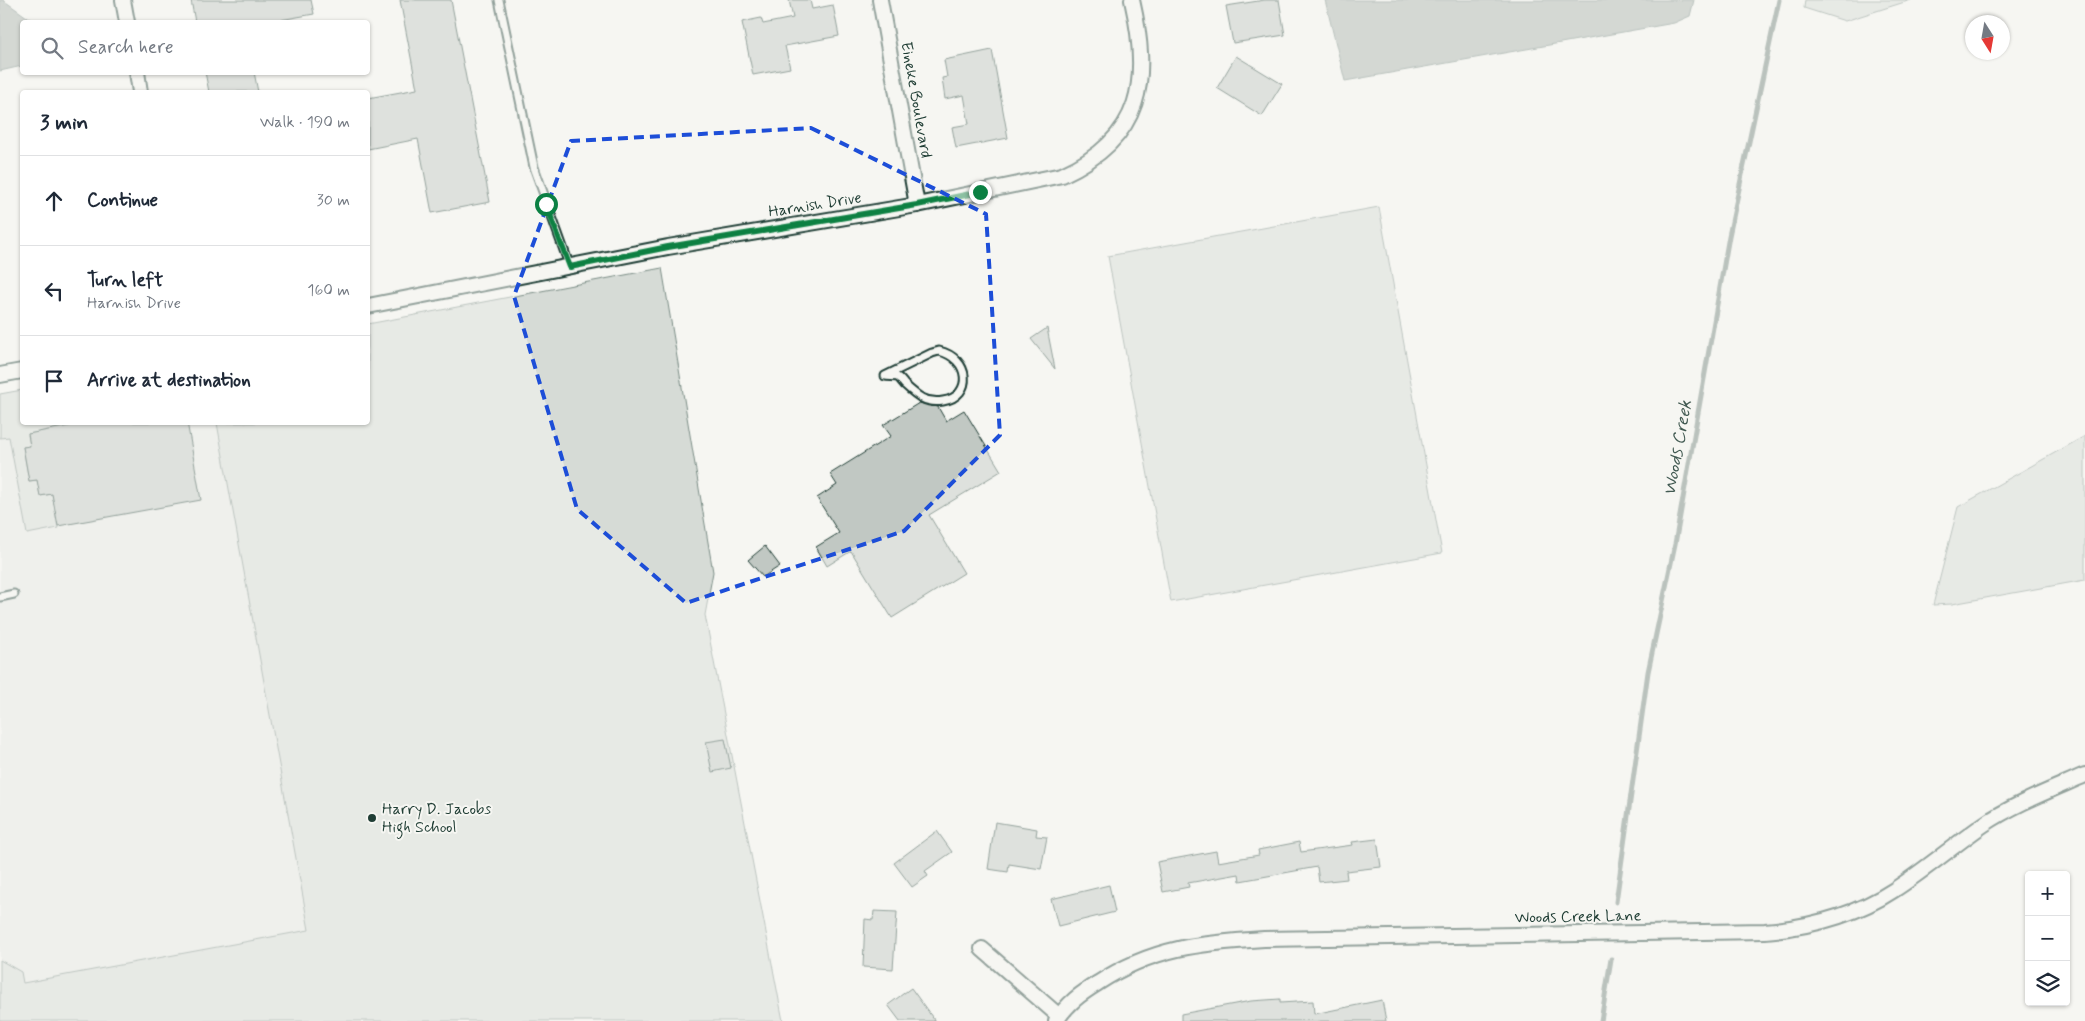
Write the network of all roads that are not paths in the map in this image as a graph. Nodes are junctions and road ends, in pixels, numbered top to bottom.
1 (124, 0) edge
2 (499, 0) edge
3 (880, 0) edge
4 (1132, 0) edge
5 (127, 20) edge
6 (137, 75) edge
7 (140, 90) edge
8 (917, 205) junction
9 (570, 267) junction
10 (370, 306) edge
11 (20, 371) edge
12 (0, 375) edge
13 (885, 376) joint
14 (14, 594) dead end
15 (0, 597) edge
16 (2085, 775) edge
17 (982, 949) dead end
18 (1057, 1019) edge

1 - 5 street
2 - 9 lane
3 - 8 street, Eineke Boulevard
4 - 8 street, Harnish Drive
6 - 7 street
8 - 9 street, Harnish Drive
9 - 10 street, Harnish Drive
11 - 12 street
13 - 13 lane
14 - 15 lane
16 - 18 street, Woods Creek Lane
17 - 18 street

